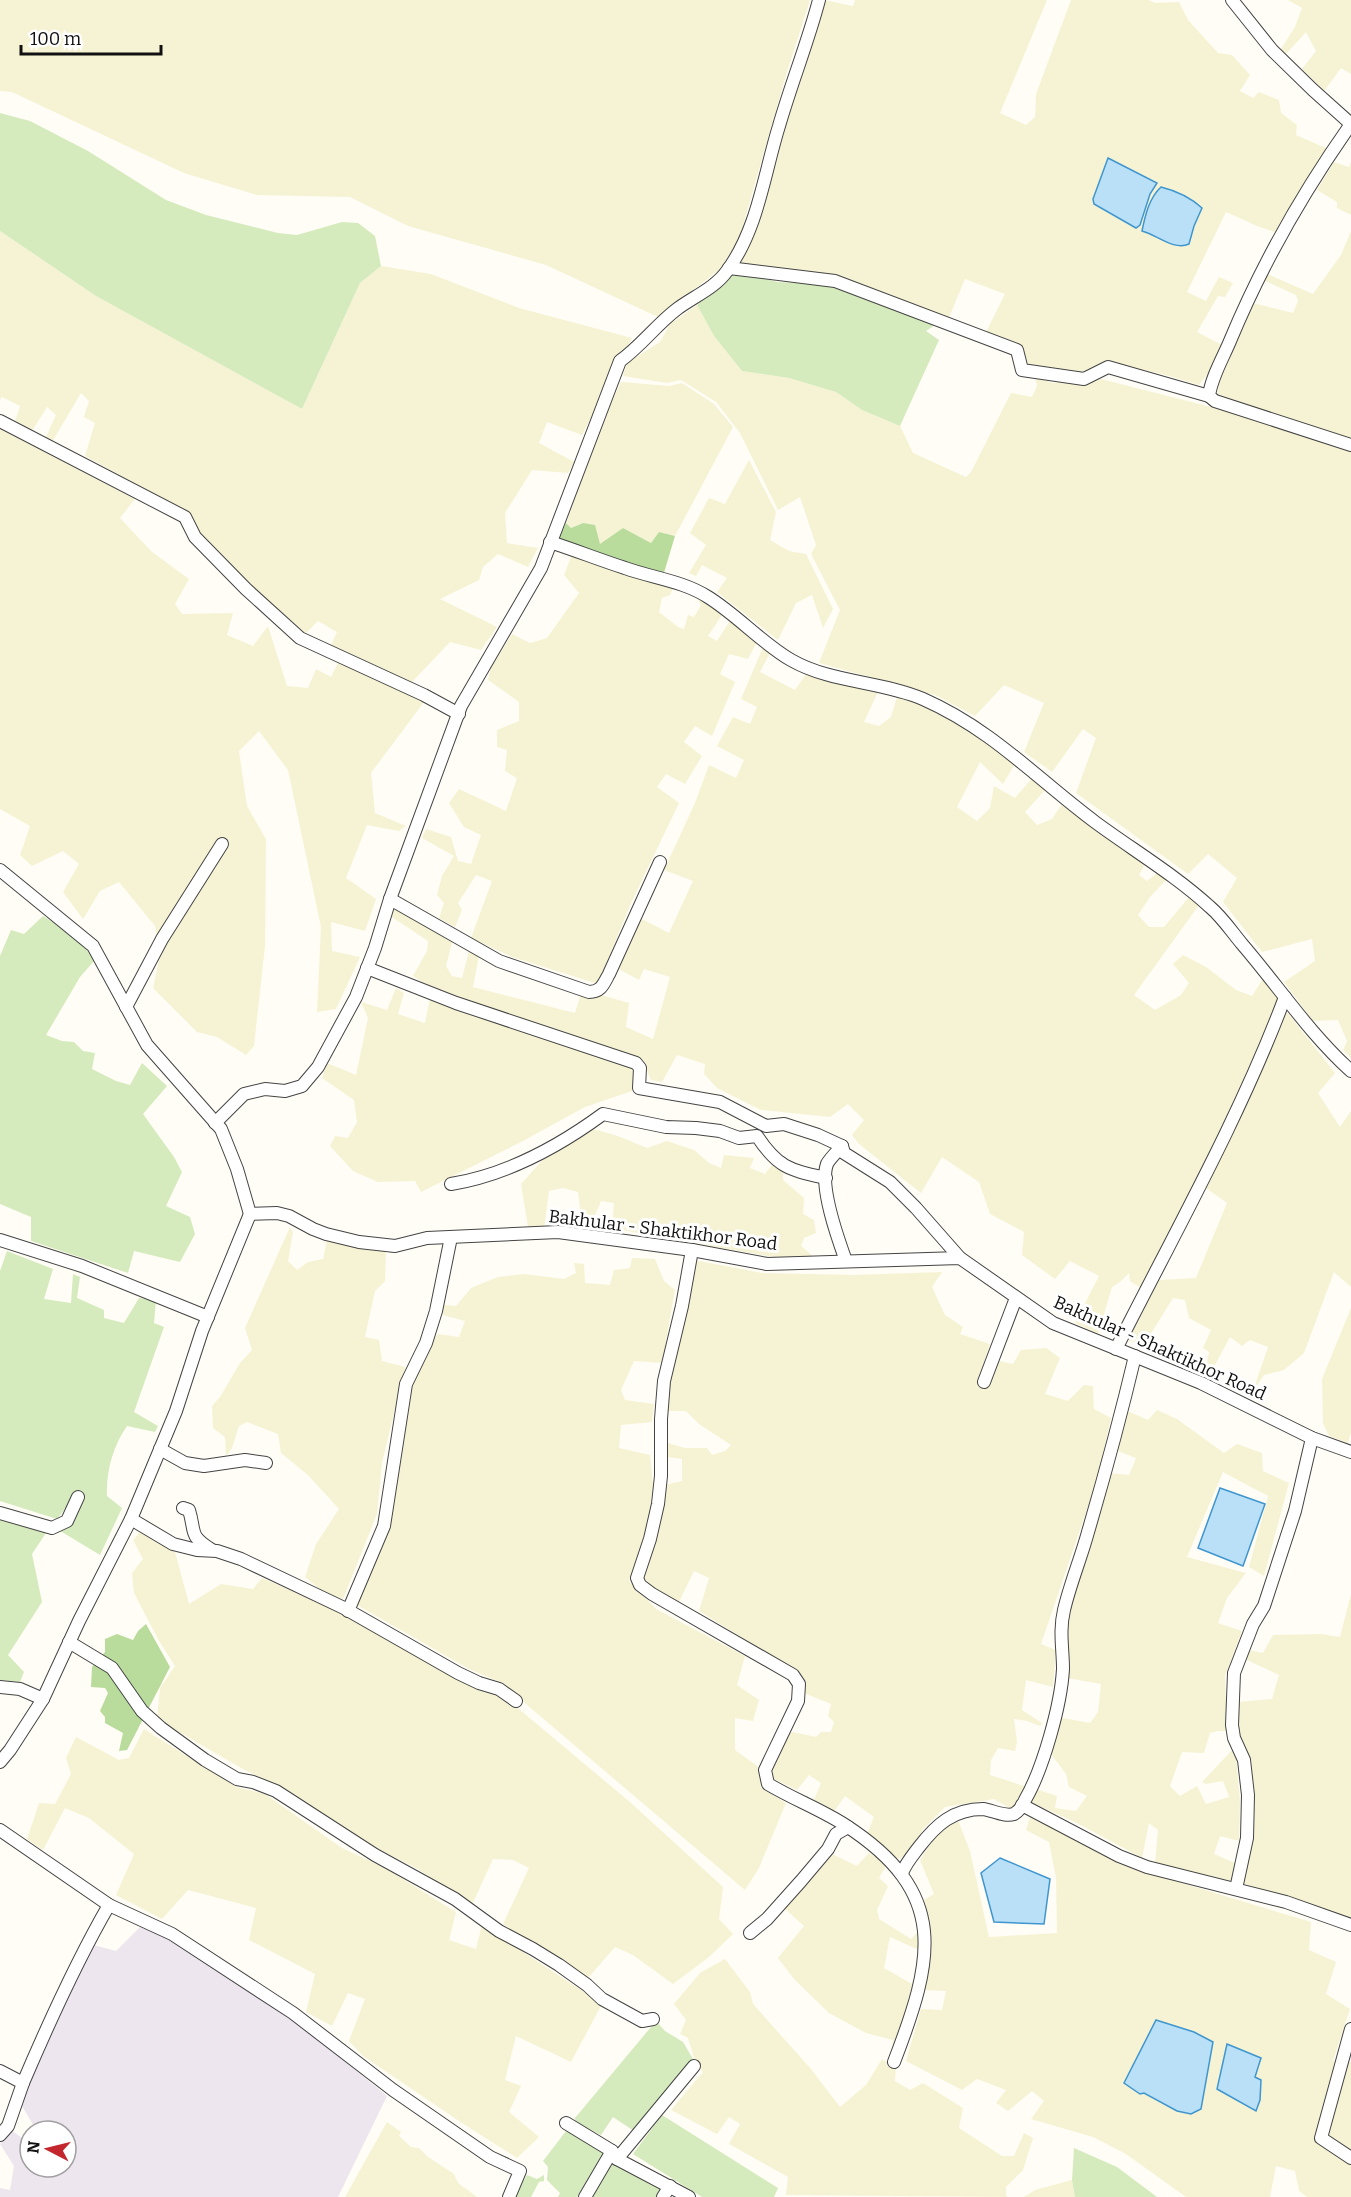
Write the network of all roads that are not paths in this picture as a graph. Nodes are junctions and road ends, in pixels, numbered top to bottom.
1 (819, 0) edge
2 (1232, 0) edge
3 (1351, 124) edge
4 (729, 268) junction
5 (1209, 396) junction
6 (0, 421) edge
7 (1351, 445) edge
8 (550, 542) junction
9 (459, 714) junction
10 (222, 844) dead end
11 (660, 862) dead end
12 (0, 870) edge
13 (390, 899) junction
14 (367, 968) junction
15 (1285, 997) junction
16 (126, 1007) junction
17 (1351, 1071) edge
18 (215, 1123) junction
19 (842, 1146) junction
20 (826, 1178) junction
21 (451, 1184) dead end
22 (250, 1214) junction
23 (451, 1237) junction
24 (0, 1240) edge
25 (692, 1250) junction
26 (960, 1258) junction
27 (846, 1260) junction
28 (1016, 1298) junction
29 (208, 1317) junction
30 (1116, 1349) junction
31 (1135, 1356) junction
32 (984, 1382) dead end
33 (1311, 1438) junction
34 (160, 1449) junction
35 (1351, 1452) edge
36 (266, 1463) dead end
37 (78, 1497) dead end
38 (183, 1508) dead end
39 (0, 1513) edge
40 (131, 1519) junction
41 (212, 1551) junction
42 (348, 1611) junction
43 (69, 1642) junction
44 (0, 1687) edge
45 (43, 1699) junction
46 (516, 1701) dead end
47 (0, 1762) edge
48 (1022, 1805) junction
49 (848, 1827) junction
50 (0, 1830) edge
51 (902, 1873) junction
52 (1236, 1889) junction
53 (109, 1905) junction
54 (1351, 1925) edge
55 (750, 1934) dead end
56 (653, 2019) dead end
57 (1351, 2029) edge
58 (894, 2062) dead end
59 (694, 2066) dead end
60 (0, 2071) edge
61 (23, 2083) junction
62 (566, 2123) dead end
63 (0, 2134) edge
64 (614, 2155) junction
65 (1351, 2157) edge
66 (667, 2192) edge
67 (509, 2197) edge
68 (585, 2197) edge
69 (689, 2197) edge

1 - 4 street
2 - 3 street
3 - 5 street
4 - 5 street
4 - 8 street
5 - 7 street
6 - 9 street
8 - 9 street
8 - 15 street
9 - 13 street
10 - 16 street
11 - 13 street
12 - 16 street
13 - 14 street
14 - 18 street
14 - 19 street
15 - 17 street
15 - 30 street
16 - 18 street
18 - 22 street
19 - 20 street
19 - 26 street
20 - 21 street
20 - 27 street
22 - 23 street, Bakhular - Shaktikhor Road
22 - 29 street
23 - 25 street, Bakhular - Shaktikhor Road
23 - 42 street
24 - 29 street
25 - 27 street, Bakhular - Shaktikhor Road
25 - 49 street
26 - 27 street, Bakhular - Shaktikhor Road
26 - 28 street, Bakhular - Shaktikhor Road
28 - 30 street, Bakhular - Shaktikhor Road
28 - 32 street
29 - 34 street
30 - 31 street, Bakhular - Shaktikhor Road
31 - 33 street, Bakhular - Shaktikhor Road
31 - 48 street
33 - 35 street, Bakhular - Shaktikhor Road
33 - 52 street
34 - 36 street
34 - 40 street
37 - 39 street
38 - 41 street
40 - 41 street
40 - 43 street
41 - 42 street
42 - 46 street
43 - 45 street
43 - 56 street
44 - 45 street
45 - 47 street
48 - 51 street
48 - 52 street
49 - 51 street
49 - 55 street
50 - 53 street
51 - 58 street
52 - 54 street
53 - 61 street
53 - 67 street
57 - 65 street
59 - 64 street
60 - 61 street
61 - 63 street
62 - 64 street
64 - 66 street
64 - 68 street
66 - 69 street

